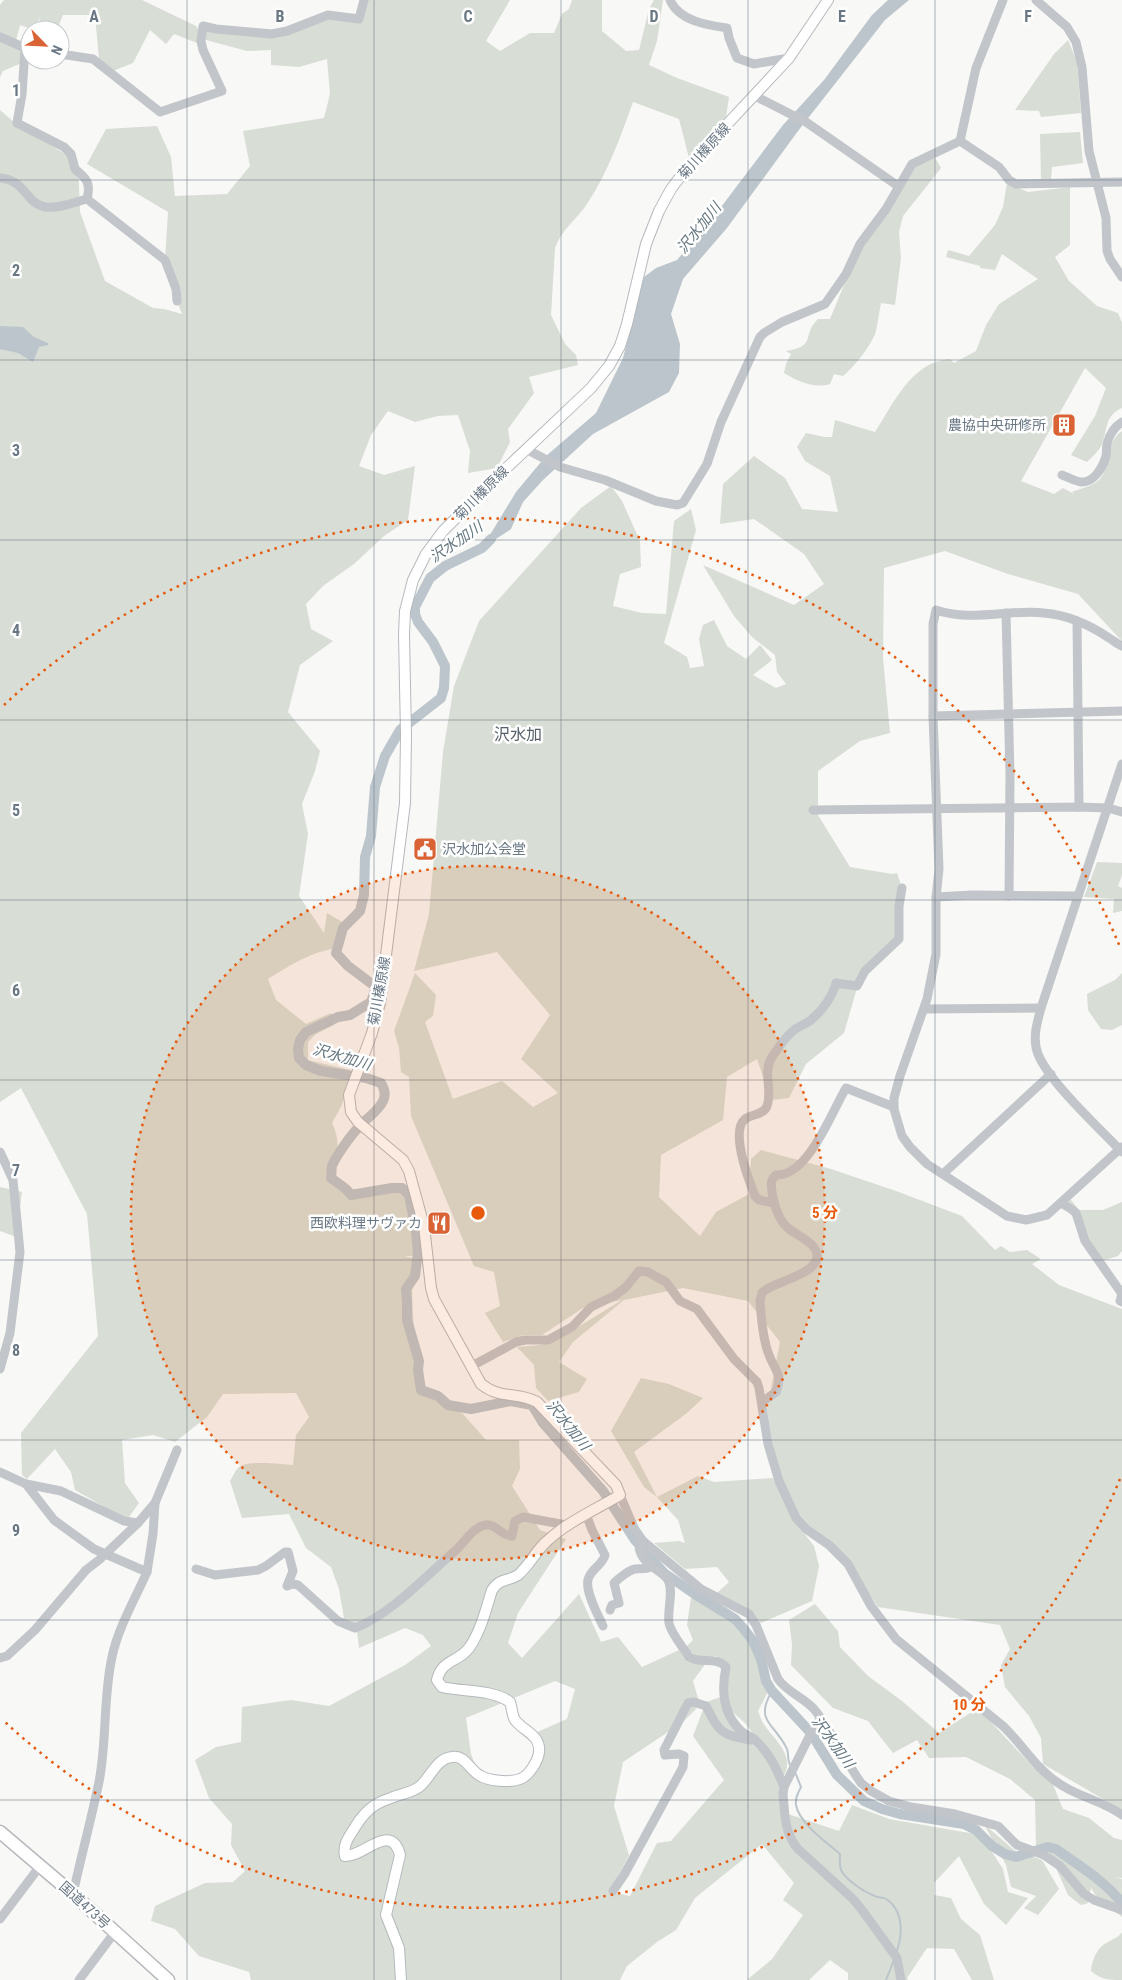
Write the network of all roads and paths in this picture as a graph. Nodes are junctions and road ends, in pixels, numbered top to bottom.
1 (364, 0) edge
2 (670, 0) edge
3 (828, 0) edge
4 (1003, 0) edge
5 (1036, 0) edge
6 (0, 37) edge
7 (20, 46) edge
8 (70, 56) edge
9 (789, 58) junction
10 (25, 70) edge
11 (755, 96) junction
12 (960, 141) junction
13 (0, 178) edge
14 (1097, 182) junction
15 (1122, 182) edge
16 (898, 186) junction
17 (88, 199) junction
18 (1122, 278) edge
19 (177, 302) dead end
20 (1122, 422) edge
21 (528, 450) junction
22 (1062, 475) dead end
23 (1006, 613) junction
24 (1077, 621) junction
25 (1122, 646) edge
26 (1122, 711) edge
27 (1079, 712) junction
28 (1008, 714) junction
29 (933, 716) junction
30 (1122, 764) edge
31 (1080, 807) junction
32 (1010, 808) junction
33 (1108, 808) junction
34 (813, 810) dead end
35 (937, 810) junction
36 (1122, 812) edge
37 (902, 888) dead end
38 (1008, 896) junction
39 (1078, 896) junction
40 (936, 897) junction
41 (1041, 1008) junction
42 (924, 1009) junction
43 (1051, 1074) junction
44 (894, 1107) junction
45 (1121, 1149) edge
46 (0, 1152) edge
47 (944, 1173) junction
48 (774, 1203) junction
49 (1061, 1203) junction
50 (1122, 1302) edge
51 (470, 1367) junction
52 (0, 1369) edge
53 (762, 1402) junction
54 (177, 1450) dead end
55 (0, 1472) edge
56 (26, 1484) junction
57 (620, 1495) junction
58 (155, 1503) junction
59 (586, 1514) junction
60 (138, 1523) junction
61 (566, 1526) junction
62 (643, 1541) junction
63 (104, 1555) junction
64 (651, 1567) junction
65 (196, 1569) dead end
66 (147, 1572) junction
67 (610, 1610) dead end
68 (602, 1626) dead end
69 (0, 1658) edge
70 (820, 1719) junction
71 (756, 1741) junction
72 (784, 1787) junction
73 (1122, 1815) edge
74 (0, 1832) edge
75 (40, 1866) junction
76 (614, 1891) dead end
77 (73, 1894) junction
78 (1122, 1910) edge
79 (0, 1918) edge
80 (115, 1932) junction
81 (79, 1980) edge
82 (168, 1980) edge
83 (402, 1980) edge
84 (901, 1980) edge

1 - 8 street
2 - 9 street
3 - 9 main road, 菊川榛原線
4 - 12 street
5 - 14 street
6 - 7 street
9 - 11 main road, 菊川榛原線
10 - 17 street
11 - 16 street
11 - 21 main road, 菊川榛原線
12 - 14 street
12 - 16 street
13 - 17 street
14 - 15 street
14 - 18 street
16 - 21 street
17 - 19 street
20 - 22 street
21 - 51 main road, 菊川榛原線
23 - 24 street
23 - 28 street
23 - 29 street
24 - 25 street
24 - 27 street
26 - 27 street
27 - 28 street
27 - 31 street
28 - 29 street
28 - 32 street
29 - 35 street
30 - 33 street
31 - 32 street
31 - 33 street
32 - 35 street
32 - 38 street
33 - 36 street
33 - 39 street
34 - 35 street
35 - 40 street
37 - 48 street
38 - 39 street
38 - 40 street
39 - 41 street
40 - 42 street
41 - 42 street
41 - 43 street
42 - 44 street
43 - 45 street
43 - 47 street
44 - 47 street
44 - 48 street
45 - 49 street
46 - 52 street
47 - 49 street
48 - 53 street
49 - 50 street
51 - 53 street
51 - 57 main road, 菊川榛原線
53 - 73 street
54 - 58 street
55 - 56 street
56 - 60 street
56 - 63 street
57 - 59 main road
57 - 62 street
58 - 60 street
58 - 66 street
59 - 61 main road
59 - 68 street
60 - 63 street
61 - 65 street
61 - 83 main road
62 - 64 street
62 - 70 street
63 - 66 street
63 - 69 street
64 - 67 street
64 - 71 street
66 - 77 street
70 - 72 street
70 - 78 street
71 - 72 street
71 - 76 street
72 - 84 street
74 - 75 highway, 国道473号
75 - 77 highway, 国道473号
75 - 79 street
77 - 80 highway, 国道473号
80 - 81 street
80 - 82 highway, 国道473号

